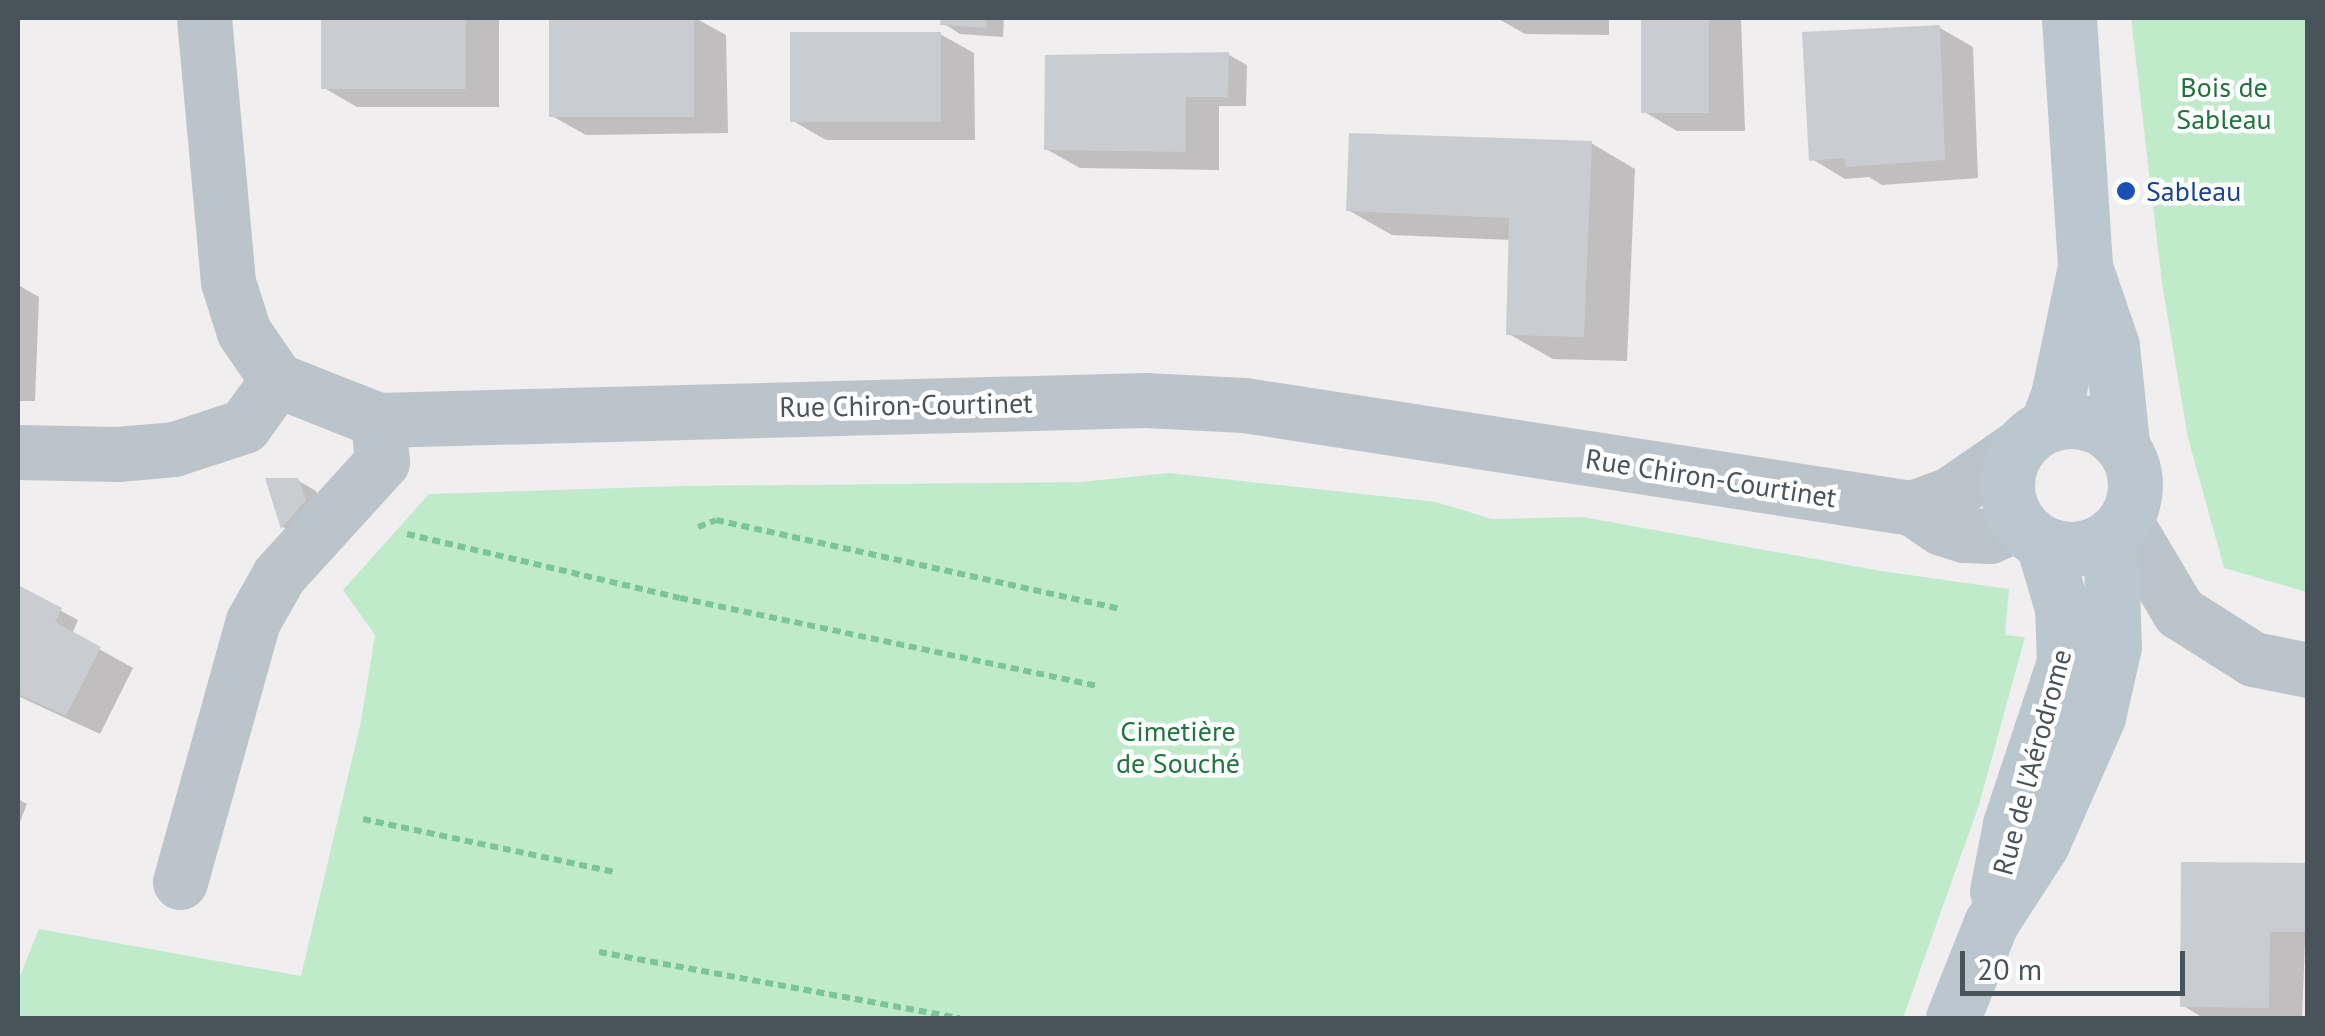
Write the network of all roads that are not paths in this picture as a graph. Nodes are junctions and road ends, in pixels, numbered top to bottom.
1 (204, 18) edge
2 (2069, 18) edge
3 (2085, 267) junction
4 (277, 380) junction
5 (378, 420) junction
6 (2032, 436) junction
7 (2122, 444) junction
8 (18, 452) edge
9 (1912, 508) junction
10 (2118, 529) junction
11 (2031, 533) junction
12 (2308, 670) edge
13 (180, 882) dead end
14 (1992, 923) junction
15 (1953, 1018) edge

1 - 4 street
2 - 3 street
3 - 6 street
3 - 7 street
4 - 5 street, Rue Chiron-Courtinet
4 - 8 street
5 - 9 street, Rue Chiron-Courtinet
5 - 13 street
6 - 7 street
6 - 9 street
6 - 11 street
7 - 10 street
9 - 11 street, Rue Chiron-Courtinet
10 - 11 street
10 - 12 street
10 - 14 street, Rue de l'Aérodrome
11 - 14 street, Rue de l'Aérodrome
14 - 15 street, Rue de l'Aérodrome

